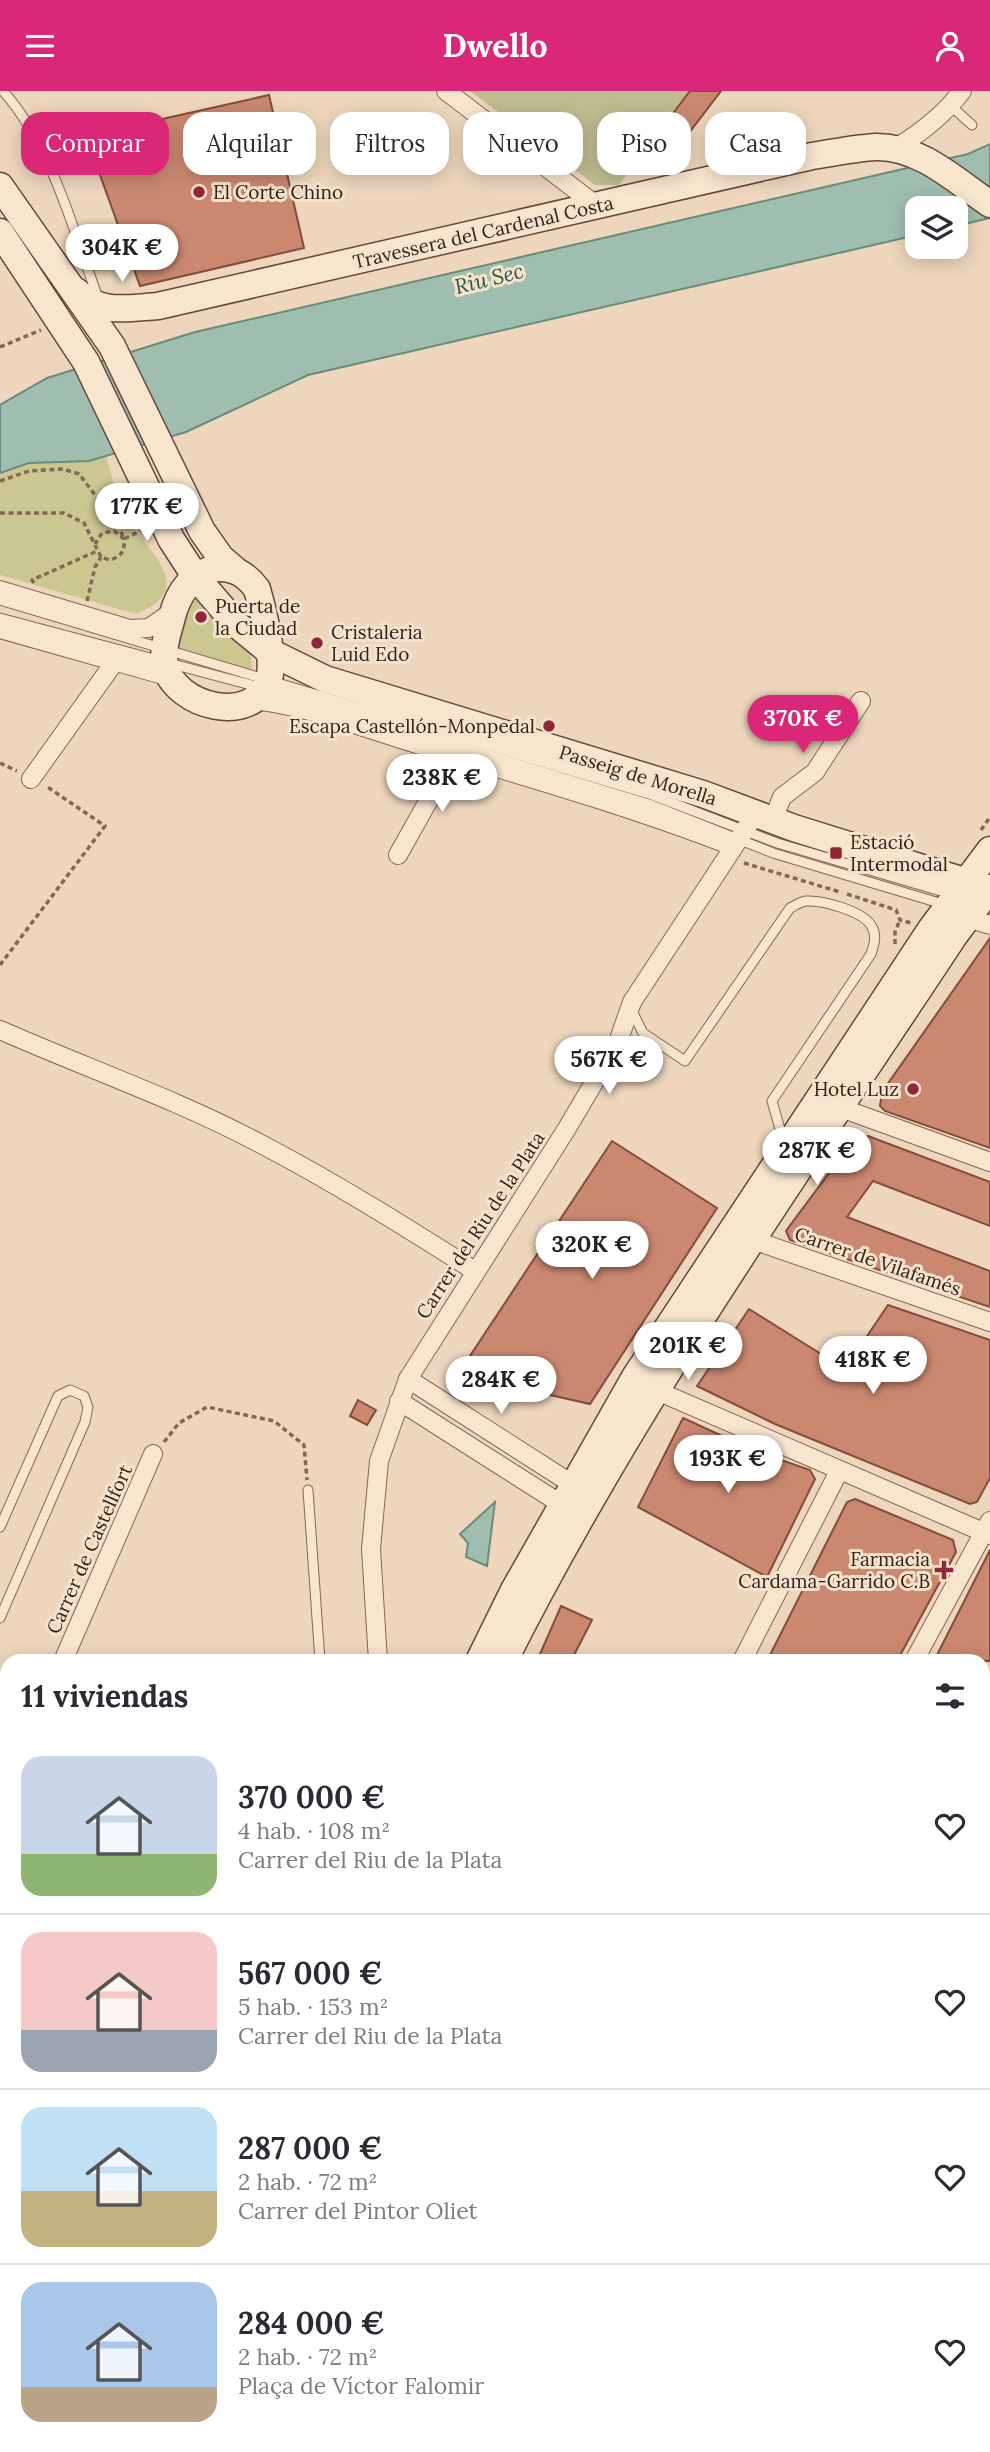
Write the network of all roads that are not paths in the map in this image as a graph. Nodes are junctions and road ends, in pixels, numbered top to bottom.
1 (3, 91) edge
2 (446, 91) edge
3 (962, 91) edge
4 (946, 111) junction
5 (972, 125) dead end
6 (894, 149) junction
7 (927, 161) junction
8 (0, 186) edge
9 (990, 204) edge
10 (597, 206) junction
11 (0, 232) edge
12 (371, 259) junction
13 (184, 289) dead end
14 (95, 306) junction
15 (84, 359) junction
16 (234, 569) junction
17 (195, 576) junction
18 (0, 590) edge
19 (0, 600) edge
20 (173, 611) junction
21 (0, 618) edge
22 (0, 629) edge
23 (270, 652) junction
24 (116, 660) junction
25 (167, 663) junction
26 (262, 689) junction
27 (861, 701) dead end
28 (454, 755) junction
29 (31, 779) road end
30 (749, 830) junction
31 (990, 851) edge
32 (398, 855) dead end
33 (977, 902) edge
34 (632, 1002) junction
35 (0, 1030) edge
36 (643, 1033) junction
37 (618, 1042) junction
38 (841, 1108) junction
39 (786, 1148) junction
40 (990, 1162) edge
41 (753, 1240) junction
42 (475, 1271) junction
43 (990, 1322) edge
44 (408, 1379) junction
45 (654, 1390) junction
46 (399, 1401) junction
47 (153, 1454) road end
48 (839, 1471) junction
49 (308, 1490) road end
50 (574, 1497) junction
51 (4, 1510) edge
52 (0, 1527) edge
53 (988, 1530) edge
54 (3, 1604) edge
55 (0, 1618) edge
56 (66, 1654) edge
57 (320, 1654) edge
58 (378, 1654) edge
59 (483, 1654) edge
60 (507, 1654) edge
61 (746, 1654) edge
62 (918, 1654) edge

1 - 14 lane
2 - 10 street
3 - 4 street
4 - 5 lane
4 - 6 street
4 - 7 street
6 - 7 main road, Travessera del Cardenal Costa
6 - 10 main road, Travessera del Cardenal Costa
7 - 9 main road, Travessera del Cardenal Costa
8 - 14 main road
10 - 12 main road, Travessera del Cardenal Costa
11 - 15 main road, Passeig de Morella
12 - 13 lane
12 - 14 main road, Travessera del Cardenal Costa
14 - 15 main road
14 - 16 main road
15 - 17 main road, Passeig de Morella
16 - 17 main road
16 - 23 main road
17 - 20 main road
17 - 23 main road, Passeig de Morella
18 - 20 street
19 - 25 lane
20 - 25 main road
21 - 25 lane
22 - 24 street
23 - 26 main road
23 - 30 main road, Passeig de Morella
24 - 25 street
24 - 29 street
25 - 26 lane
25 - 26 main road
26 - 28 street, Passeig de Morella
26 - 30 lane
27 - 30 street, Carrer del Riu de la Plata
28 - 30 street, Passeig de Morella
28 - 32 street
30 - 33 main road, Passeig de Morella
30 - 33 lane
30 - 34 street, Carrer del Riu de la Plata
31 - 33 main road
33 - 38 main road
33 - 39 main road
34 - 36 lane
34 - 37 street, Carrer del Riu de la Plata
35 - 42 street
36 - 37 lane
36 - 39 lane
37 - 42 street, Carrer del Riu de la Plata
38 - 40 street
38 - 41 main road
39 - 50 main road
41 - 43 street, Carrer de Vilafamés
41 - 45 main road
42 - 44 street, Carrer del Riu de la Plata
44 - 46 street, Carrer del Riu de la Plata
44 - 50 street
45 - 48 street
45 - 50 main road
46 - 50 street
46 - 58 street, Carrer del Riu de la Plata
47 - 56 street, Carrer de Castellfort
48 - 53 street
48 - 61 street
49 - 57 lane
50 - 59 main road
50 - 60 main road
51 - 52 lane
51 - 54 lane
53 - 62 street
54 - 55 lane

